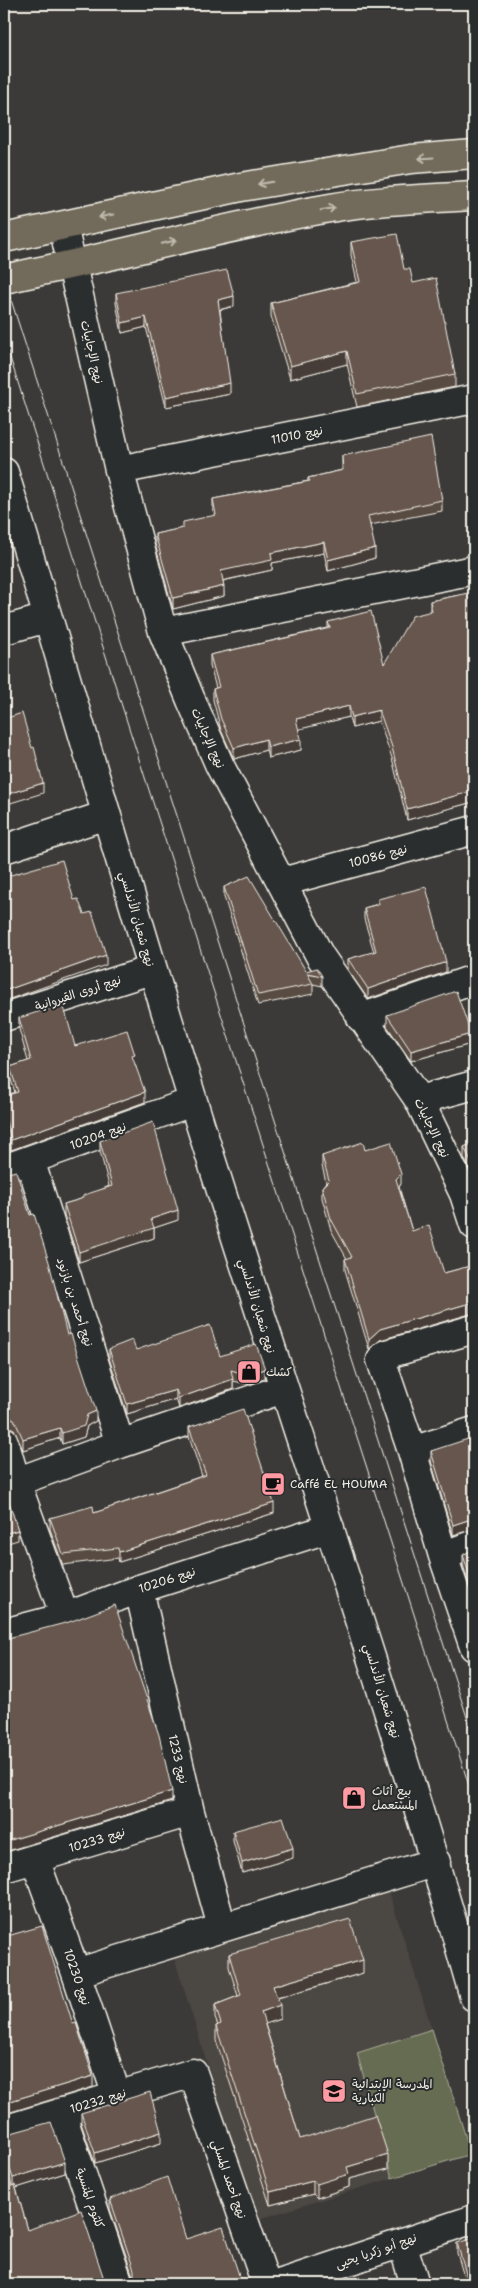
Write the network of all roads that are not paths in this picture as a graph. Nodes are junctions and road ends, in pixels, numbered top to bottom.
1 (474, 154) edge
2 (474, 196) edge
3 (63, 226) junction
4 (14, 236) edge
5 (73, 265) junction
6 (4, 279) edge
7 (474, 399) edge
8 (119, 470) junction
9 (4, 475) edge
10 (474, 570) edge
11 (48, 618) junction
12 (4, 630) edge
13 (162, 632) junction
14 (106, 815) junction
15 (474, 830) edge
16 (4, 849) edge
17 (282, 882) junction
18 (151, 970) junction
19 (474, 979) edge
20 (4, 1017) edge
21 (361, 1018) junction
22 (474, 1085) edge
23 (419, 1100) junction
24 (192, 1102) junction
25 (30, 1160) junction
26 (4, 1169) edge
27 (469, 1195) edge
28 (474, 1225) edge
29 (474, 1329) edge
30 (283, 1390) junction
31 (474, 1431) edge
32 (4, 1441) edge
33 (120, 1444) junction
34 (412, 1451) junction
35 (16, 1482) junction
36 (330, 1528) junction
37 (474, 1544) edge
38 (442, 1556) junction
39 (139, 1589) junction
40 (65, 1617) junction
41 (4, 1633) edge
42 (474, 1647) edge
43 (190, 1812) junction
44 (35, 1859) junction
45 (436, 1862) junction
46 (4, 1868) edge
47 (222, 1927) junction
48 (76, 1973) junction
49 (474, 1997) edge
50 (193, 2074) joint
51 (117, 2096) junction
52 (61, 2112) junction
53 (4, 2130) edge
54 (474, 2219) edge
55 (402, 2242) junction
56 (119, 2284) edge
57 (266, 2284) edge
58 (279, 2284) edge
59 (415, 2284) edge

1 -> 3 main road
5 -> 2 main road
3 - 4 main road
3 - 5 street, نهج الإجابيات
5 - 6 main road, bridge
5 - 8 street, نهج الإجابيات
7 - 8 street, نهج 11010
8 - 13 street, نهج الإجابيات
9 - 11 street, نهج شعبان الأندلسي
10 - 13 street
11 - 12 street
11 - 14 street, نهج شعبان الأندلسي
13 - 17 street, نهج الإجابيات
14 - 16 street
14 - 18 street, نهج شعبان الأندلسي
15 - 17 street, نهج 10086
17 - 21 street, نهج الإجابيات
18 - 20 street, نهج أروى القيروانية
18 - 24 street, نهج شعبان الأندلسي
19 - 21 street
21 - 23 street, نهج الإجابيات
22 - 23 street
23 - 27 street, نهج الإجابيات
24 - 25 street, نهج 10204
24 - 30 street, نهج شعبان الأندلسي
25 - 26 street, نهج 10204
25 - 33 street, نهج أحمد بن بازنود
27 - 28 street, نهج الإجابيات
29 - 34 street
30 - 33 street
30 - 36 street, نهج شعبان الأندلسي
31 - 34 street
32 - 35 street
33 - 35 street
34 - 38 street
35 - 40 street
36 - 39 street, نهج 10206
36 - 45 street, نهج شعبان الأندلسي
37 - 38 street
38 - 42 street
39 - 40 street, نهج 10206
39 - 43 street, نهج 1233
40 - 41 street, نهج 10206
43 - 44 street, نهج 10233
43 - 47 street, نهج 1233
44 - 46 street, نهج 10233
44 - 48 street, نهج 10230
45 - 47 street
45 - 49 street, نهج شعبان الأندلسي
47 - 48 street
48 - 51 street, نهج 10230
50 - 51 street, نهج 10232
50 - 57 street, نهج أحمد المسلي
51 - 52 street, نهج 10232
52 - 53 street, نهج 10232
52 - 56 street, كلثوم المنسية
54 - 55 street, نهج أبو زكريا يحيى
55 - 58 street, نهج أبو زكريا يحيى
55 - 59 street

